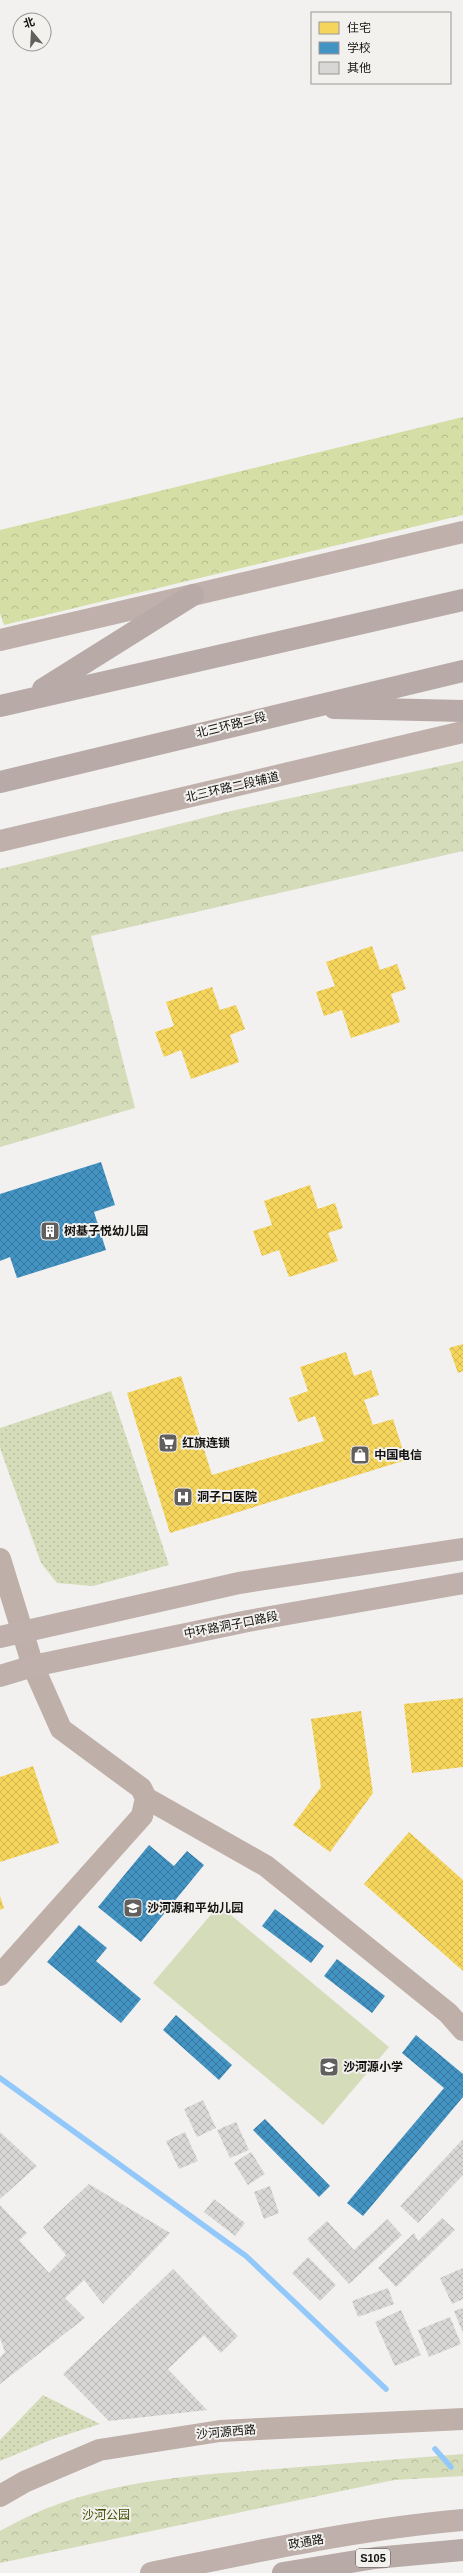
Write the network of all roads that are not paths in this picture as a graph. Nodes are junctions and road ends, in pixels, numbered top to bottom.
1 (463, 532) edge
2 (193, 595) junction
3 (463, 600) edge
4 (0, 640) edge
5 (463, 670) edge
6 (30, 698) junction
7 (0, 706) edge
8 (300, 708) junction
9 (463, 711) edge
10 (463, 732) edge
11 (88, 762) junction
12 (0, 782) edge
13 (0, 792) edge
14 (0, 841) edge
15 (463, 1549) edge
16 (0, 1559) edge
17 (463, 1582) edge
18 (21, 1630) junction
19 (0, 1637) edge
20 (33, 1666) junction
21 (0, 1676) edge
22 (146, 1798) junction
23 (0, 1975) edge
24 (463, 2030) edge
25 (463, 2419) edge
26 (0, 2496) edge
27 (463, 2520) edge
28 (463, 2550) edge
29 (151, 2573) edge
30 (283, 2573) edge

1 - 2 main road
2 - 4 main road
2 - 6 highway
3 - 6 highway
5 - 8 highway, 北三环路二段
6 - 7 highway
8 - 9 highway
8 - 11 highway, 北三环路二段
10 - 14 main road, 北三环路二段辅道
11 - 12 highway, 北三环路二段
11 - 13 highway
15 - 18 main road
16 - 18 street
17 - 20 main road, 中环路洞子口路段
18 - 19 main road
18 - 20 street
20 - 21 main road, 中环路洞子口路段
20 - 22 street
22 - 23 street
22 - 24 street
25 - 26 street, 沙河源西路
27 - 29 main road, 政通路
28 - 30 highway, S105

